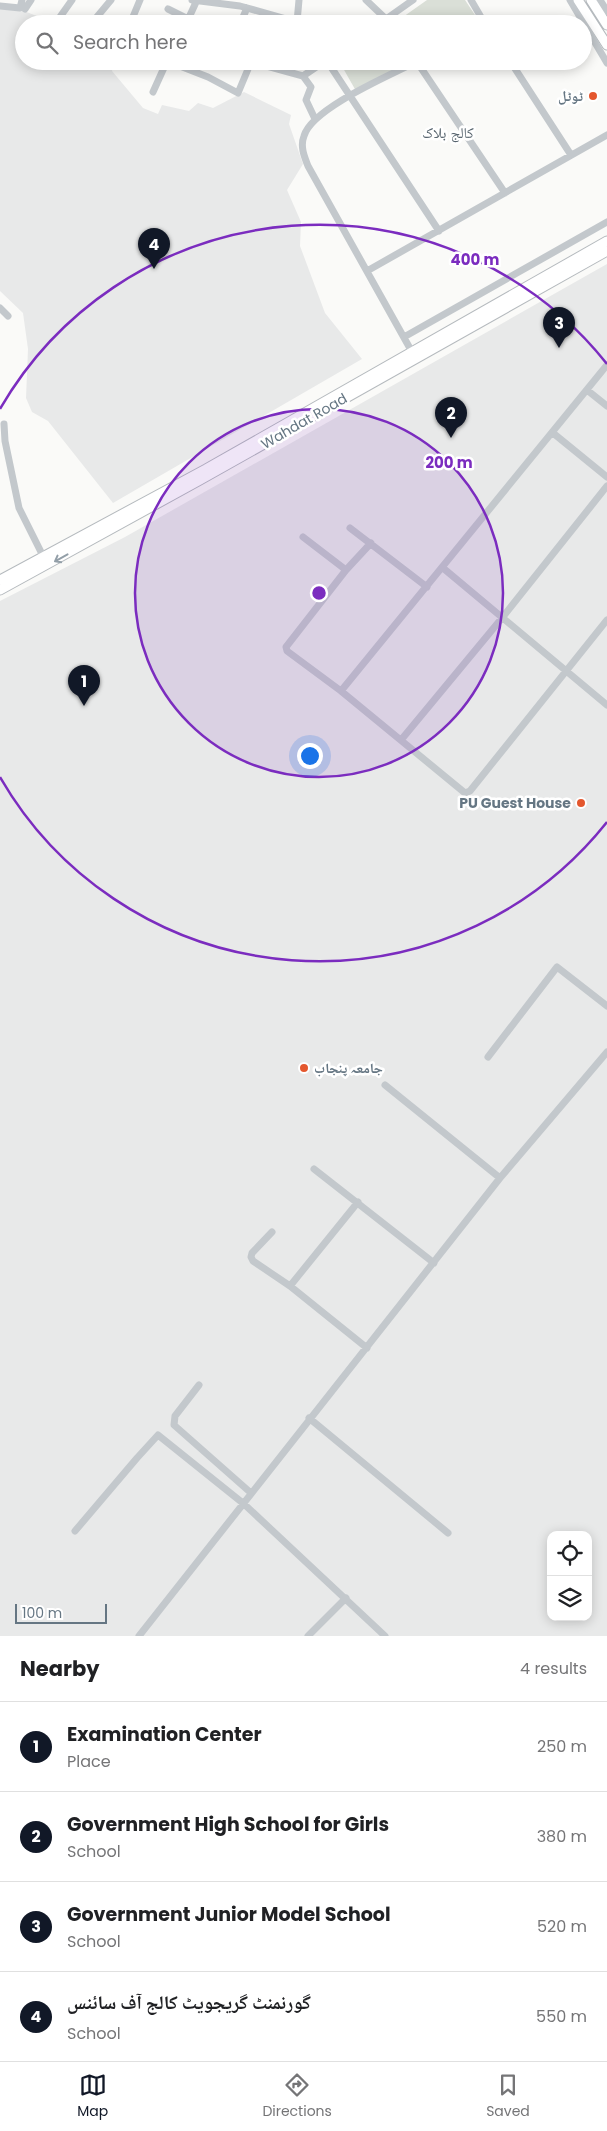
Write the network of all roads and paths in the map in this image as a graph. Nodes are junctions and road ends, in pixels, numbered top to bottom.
1 (22, 0) edge
2 (31, 0) edge
3 (72, 0) edge
4 (111, 0) edge
5 (140, 0) edge
6 (299, 0) edge
7 (366, 0) edge
8 (413, 0) edge
9 (471, 0) edge
10 (570, 0) edge
11 (578, 0) edge
12 (590, 0) edge
13 (600, 0) edge
14 (195, 1) edge
15 (232, 2) edge
16 (0, 6) edge
17 (247, 8) junction
18 (25, 9) dead end
19 (168, 9) dead end
20 (607, 11) edge
21 (61, 15) edge
22 (98, 15) edge
23 (134, 15) edge
24 (178, 15) edge
25 (189, 15) edge
26 (244, 15) edge
27 (272, 15) edge
28 (300, 15) edge
29 (382, 15) edge
30 (392, 15) edge
31 (480, 15) edge
32 (579, 15) edge
33 (588, 15) edge
34 (592, 22) edge
35 (607, 25) edge
36 (592, 37) edge
37 (607, 45) edge
38 (607, 63) edge
39 (163, 70) edge
40 (190, 70) edge
41 (246, 70) edge
42 (280, 70) edge
43 (312, 70) edge
44 (332, 70) edge
45 (401, 70) edge
46 (422, 70) edge
47 (516, 70) edge
48 (303, 76) junction
49 (153, 92) dead end
50 (349, 97) junction
51 (315, 119) junction
52 (607, 136) edge
53 (571, 155) junction
54 (505, 193) junction
55 (607, 222) edge
56 (439, 231) junction
57 (607, 241) edge
58 (607, 250) edge
59 (367, 271) junction
60 (498, 307) junction
61 (0, 308) edge
62 (8, 316) dead end
63 (404, 337) junction
64 (412, 352) junction
65 (607, 365) edge
66 (587, 390) junction
67 (607, 406) edge
68 (4, 424) dead end
69 (553, 433) junction
70 (607, 477) edge
71 (607, 486) edge
72 (350, 528) dead end
73 (303, 537) dead end
74 (371, 543) junction
75 (44, 558) junction
76 (443, 568) junction
77 (346, 570) junction
78 (0, 580) edge
79 (427, 587) junction
80 (0, 590) edge
81 (502, 618) junction
82 (607, 620) edge
83 (566, 672) junction
84 (341, 691) junction
85 (607, 705) edge
86 (401, 740) junction
87 (607, 1006) edge
88 (607, 1052) edge
89 (488, 1057) dead end
90 (385, 1085) dead end
91 (314, 1169) dead end
92 (500, 1178) junction
93 (358, 1202) junction
94 (272, 1232) dead end
95 (434, 1263) junction
96 (290, 1286) junction
97 (367, 1348) junction
98 (199, 1385) dead end
99 (309, 1418) junction
100 (251, 1493) junction
101 (244, 1504) junction
102 (75, 1531) dead end
103 (448, 1534) dead end
104 (346, 1598) junction
105 (138, 1636) edge
106 (308, 1636) edge
107 (385, 1636) edge

1 - 16 street
2 - 18 street
3 - 21 street
4 - 22 street
5 - 23 street
6 - 28 street
7 - 29 street
8 - 30 street
9 - 31 street
10 - 32 street
11 - 33 main road
12 - 35 main road
13 - 20 street
14 - 15 street
14 - 25 street
15 - 17 street
17 - 26 street
17 - 27 street
19 - 24 street
34 - 37 main road
36 - 38 street
39 - 49 street
40 - 41 street
42 - 48 street
43 - 48 street
44 - 50 street
45 - 50 street
46 - 54 street
47 - 53 street
48 - 51 street
50 - 51 street
50 - 56 street
51 - 59 street
52 - 53 street
53 - 54 street
54 - 56 street
55 - 63 street
56 - 59 street
57 - 60 main road, Wahdat Road
58 - 60 main road, Wahdat Road
59 - 63 street
60 - 64 main road, Wahdat Road
60 -> 80 main road, Wahdat Road
61 - 62 street
63 - 64 street
64 - 75 main road, Wahdat Road
65 - 66 street
66 - 67 street
66 - 69 street
68 - 75 street
69 - 70 street
69 - 76 street
71 - 81 street
72 - 74 street
73 - 77 street
74 - 77 street
74 - 79 street
75 - 78 main road, Wahdat Road
76 - 79 street
76 - 81 street
77 - 84 street
79 - 84 street
81 - 83 street
81 - 86 street
82 - 83 street
83 - 85 street
83 - 86 street
84 - 86 street
87 - 89 street
88 - 92 street
90 - 92 street
91 - 93 street
92 - 95 street
93 - 95 street
93 - 96 street
94 - 96 street
95 - 97 street
96 - 97 street
97 - 99 street
98 - 100 street
99 - 100 street
99 - 103 street
100 - 101 street
101 - 102 street
101 - 104 street
101 - 105 street
104 - 106 street
104 - 107 street

